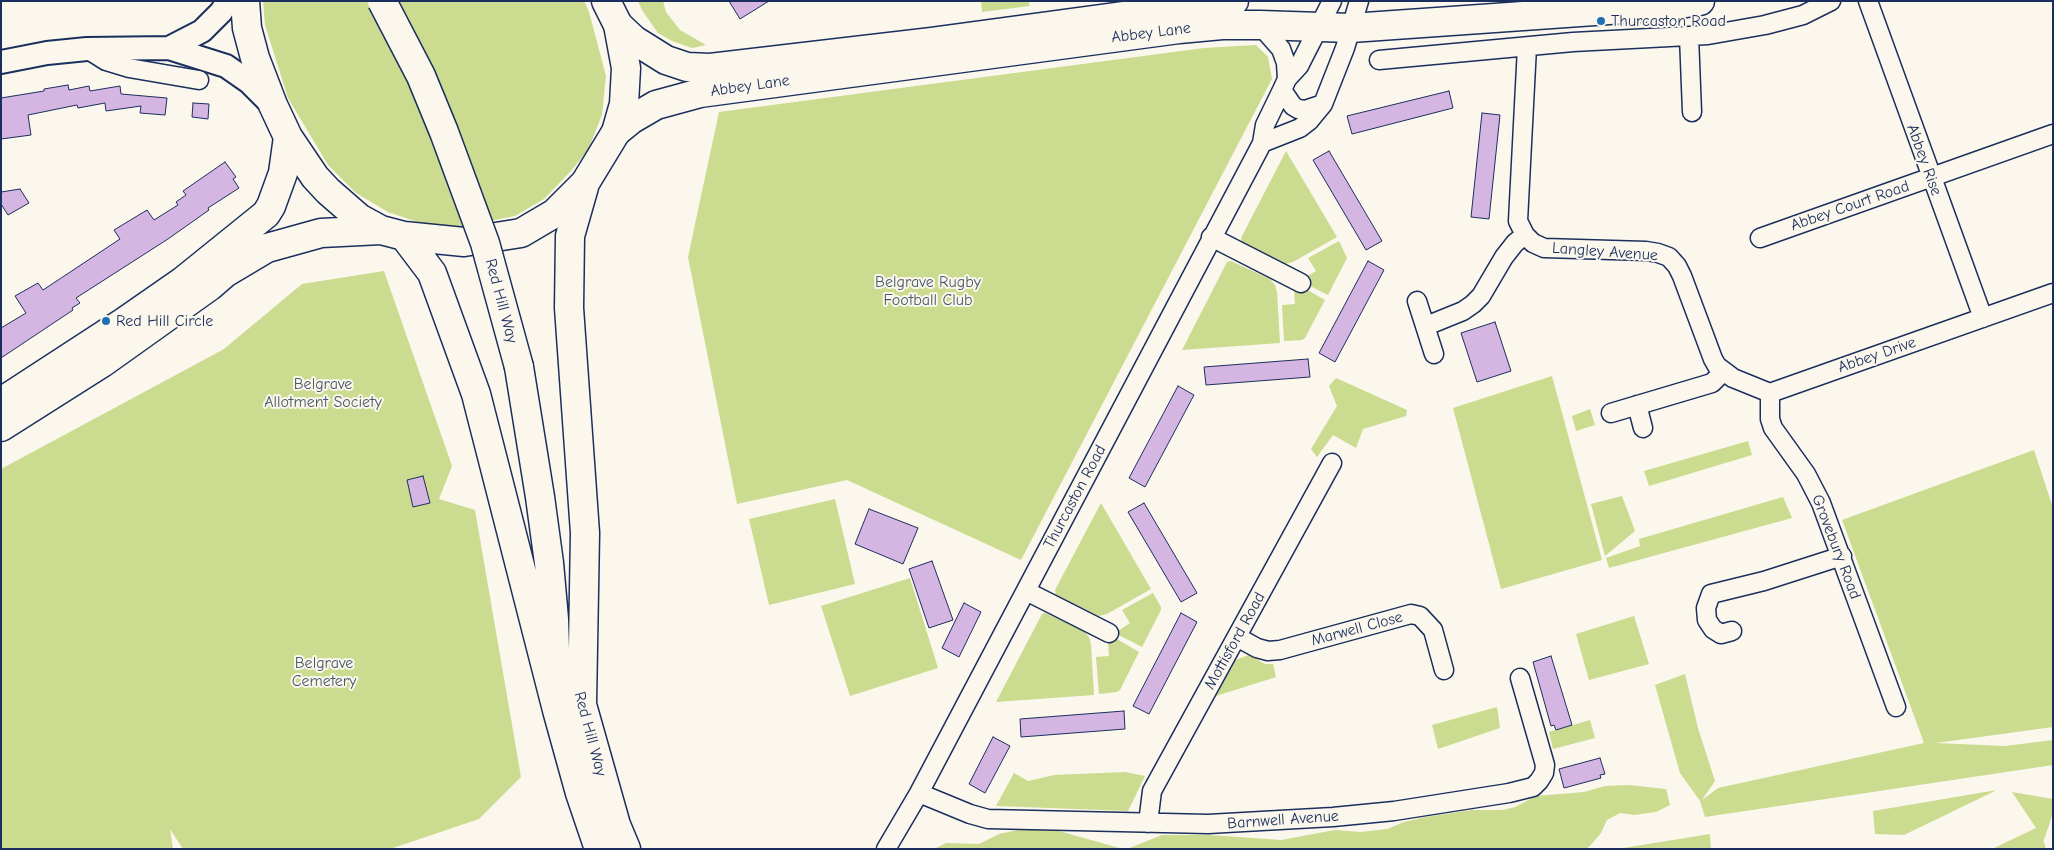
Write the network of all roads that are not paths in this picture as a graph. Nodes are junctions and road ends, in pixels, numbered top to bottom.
1 (228, 1) edge
2 (245, 1) edge
3 (382, 1) edge
4 (1234, 1) edge
5 (1332, 1) edge
6 (1358, 1) edge
7 (1700, 1) edge
8 (1831, 1) edge
9 (1868, 1) edge
10 (612, 13) edge
11 (1260, 25) junction
12 (1317, 27) junction
13 (1351, 28) junction
14 (1690, 36) junction
15 (1527, 47) junction
16 (169, 48) junction
17 (87, 49) junction
18 (1379, 60) dead end
19 (1, 62) edge
20 (199, 80) dead end
21 (1285, 85) junction
22 (1323, 104) junction
23 (272, 105) junction
24 (1692, 112) dead end
25 (616, 132) junction
26 (2053, 134) edge
27 (288, 136) junction
28 (1262, 143) junction
29 (1930, 178) junction
30 (585, 183) junction
31 (392, 233) junction
32 (1524, 235) junction
33 (1212, 237) junction
34 (1760, 238) dead end
35 (1301, 283) dead end
36 (2053, 293) edge
37 (1417, 301) dead end
38 (1983, 318) junction
39 (1426, 326) junction
40 (1434, 354) dead end
41 (1723, 372) junction
42 (1770, 393) junction
43 (1, 402) edge
44 (1637, 405) junction
45 (1610, 413) dead end
46 (1, 427) edge
47 (1643, 428) dead end
48 (1332, 463) dead end
49 (1842, 556) junction
50 (1026, 590) junction
51 (1732, 631) dead end
52 (1109, 633) dead end
53 (1237, 637) junction
54 (1444, 670) dead end
55 (1520, 678) dead end
56 (569, 707) junction
57 (1896, 707) dead end
58 (919, 793) junction
59 (1148, 823) junction
60 (599, 849) edge
61 (626, 849) edge
62 (886, 849) edge

1 - 16 street
2 - 23 main road
3 - 56 main road, Red Hill Way, bridge
4 - 10 main road, Abbey Lane
5 - 12 street, Thurcaston Road
6 - 13 street
7 - 13 main road, Abbey Lane
8 - 14 street
9 - 29 street, Abbey Rise
10 - 25 main road
11 - 12 main road, Abbey Lane
11 - 21 street
11 - 25 main road, Abbey Lane
12 - 13 main road, Abbey Lane
12 - 21 street, Thurcaston Road
13 - 22 street
14 - 15 street
14 - 24 street
15 - 18 street
15 - 32 street
16 - 17 street
16 - 23 street
17 - 19 street
17 - 20 street
21 - 22 street
21 - 28 street, Thurcaston Road
22 - 28 street
23 - 27 main road
25 - 30 main road
26 - 29 street, Abbey Court Road
27 - 31 main road
27 - 43 main road
28 - 33 street, Thurcaston Road
29 - 34 street, Abbey Court Road
29 - 38 street, Abbey Rise
30 - 31 main road
30 - 56 main road
31 - 46 main road
31 - 56 main road
32 - 39 street
32 - 41 street, Langley Avenue
33 - 35 street
33 - 50 street, Thurcaston Road
36 - 38 street, Abbey Drive
37 - 39 street
38 - 42 street, Abbey Drive
39 - 40 street
41 - 42 street
41 - 44 street
42 - 49 street, Grovebury Road
44 - 45 street
44 - 47 street
48 - 53 street, Mottisford Road
49 - 51 street
49 - 57 street, Grovebury Road
50 - 52 street
50 - 58 street, Thurcaston Road
53 - 54 street, Marwell Close
53 - 59 street, Mottisford Road
55 - 59 street, Barnwell Avenue
56 - 60 main road, Red Hill Way
56 - 61 main road, Red Hill Way
58 - 59 street, Barnwell Avenue
58 - 62 street, Thurcaston Road

